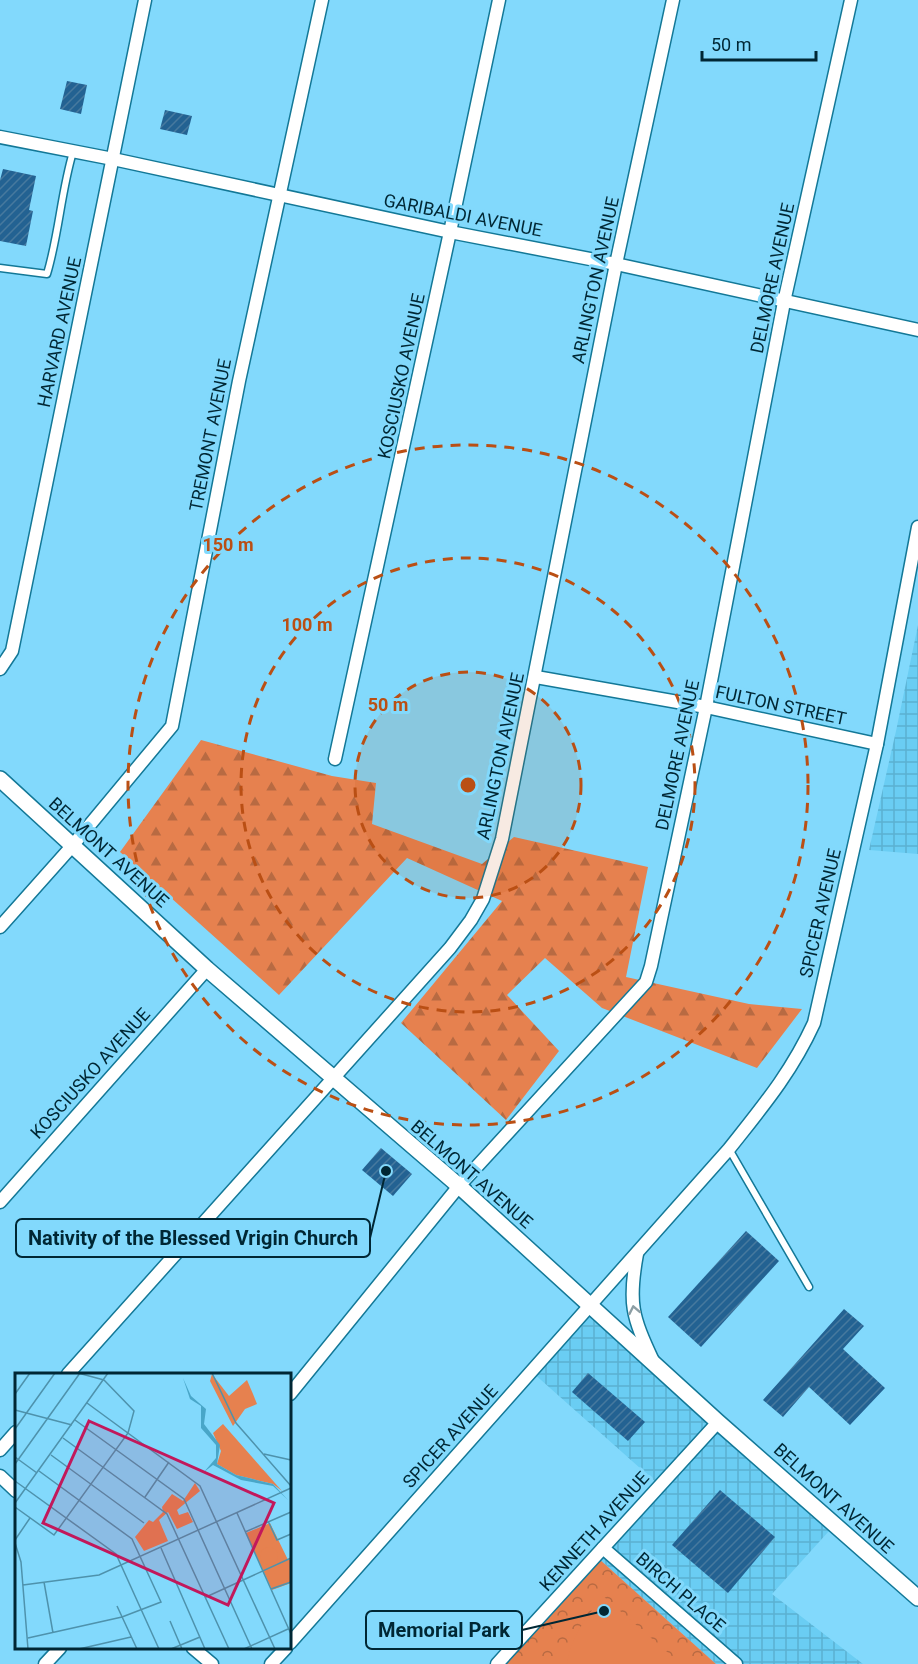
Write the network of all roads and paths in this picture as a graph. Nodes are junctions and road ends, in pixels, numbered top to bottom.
1 (145, 0) edge
2 (322, 0) edge
3 (499, 0) edge
4 (673, 0) edge
5 (851, 0) edge
6 (0, 137) edge
7 (73, 151) junction
8 (113, 159) junction
9 (279, 195) junction
10 (450, 232) junction
11 (616, 264) junction
12 (0, 268) edge
13 (784, 302) junction
14 (918, 330) edge
15 (918, 527) edge
16 (0, 669) edge
17 (536, 677) junction
18 (706, 707) junction
19 (877, 744) junction
20 (335, 759) dead end
21 (0, 779) edge
22 (73, 844) junction
23 (0, 927) edge
24 (207, 969) junction
25 (333, 1079) junction
26 (729, 1149) junction
27 (459, 1186) junction
28 (0, 1202) edge
29 (637, 1252) junction
30 (809, 1287) dead end
31 (590, 1305) junction
32 (655, 1365) junction
33 (69, 1373) edge
34 (291, 1393) edge
35 (718, 1422) junction
36 (15, 1433) edge
37 (0, 1450) edge
38 (0, 1476) edge
39 (15, 1490) edge
40 (603, 1548) junction
41 (918, 1598) edge
42 (291, 1642) edge
43 (58, 1649) edge
44 (195, 1649) edge
45 (284, 1649) edge
46 (45, 1664) edge
47 (212, 1664) edge
48 (271, 1664) edge
49 (497, 1664) edge
50 (736, 1664) edge

1 - 8 street, HARVARD AVENUE
2 - 9 street, TREMONT AVENUE
3 - 10 street, KOSCIUSKO AVENUE
4 - 11 street, ARLINGTON AVENUE
5 - 13 street, DELMORE AVENUE
6 - 7 street, GARIBALDI AVENUE
7 - 8 street, GARIBALDI AVENUE
7 - 12 lane
8 - 9 street, GARIBALDI AVENUE
8 - 16 street, HARVARD AVENUE
9 - 10 street, GARIBALDI AVENUE
9 - 22 street, TREMONT AVENUE
10 - 11 street, GARIBALDI AVENUE
10 - 20 street, KOSCIUSKO AVENUE
11 - 13 street, GARIBALDI AVENUE
11 - 17 street, ARLINGTON AVENUE
13 - 14 street, GARIBALDI AVENUE
13 - 18 street, DELMORE AVENUE
15 - 19 street, SPICER AVENUE
17 - 18 street, FULTON STREET
17 - 25 street, ARLINGTON AVENUE
18 - 19 street, FULTON STREET
18 - 27 street, DELMORE AVENUE
19 - 26 street, SPICER AVENUE
21 - 22 street, BELMONT AVENUE
22 - 23 street, TREMONT AVENUE
22 - 24 street, BELMONT AVENUE
24 - 25 street, BELMONT AVENUE
24 - 28 street, KOSCIUSKO AVENUE
25 - 27 street, BELMONT AVENUE
25 - 33 street, ARLINGTON AVENUE
26 - 29 street, SPICER AVENUE
26 - 30 lane
27 - 31 street, BELMONT AVENUE
27 - 34 street, DELMORE AVENUE
29 - 31 street, SPICER AVENUE
32 -> 29 street
31 - 32 street, BELMONT AVENUE
31 - 42 street, SPICER AVENUE
32 - 35 street, BELMONT AVENUE
35 - 40 street, KENNETH AVENUE
35 - 41 street, BELMONT AVENUE
36 - 37 street
38 - 39 street
40 - 49 street, KENNETH AVENUE
40 - 50 street, BIRCH PLACE
43 - 46 street
44 - 47 street
45 - 48 street

